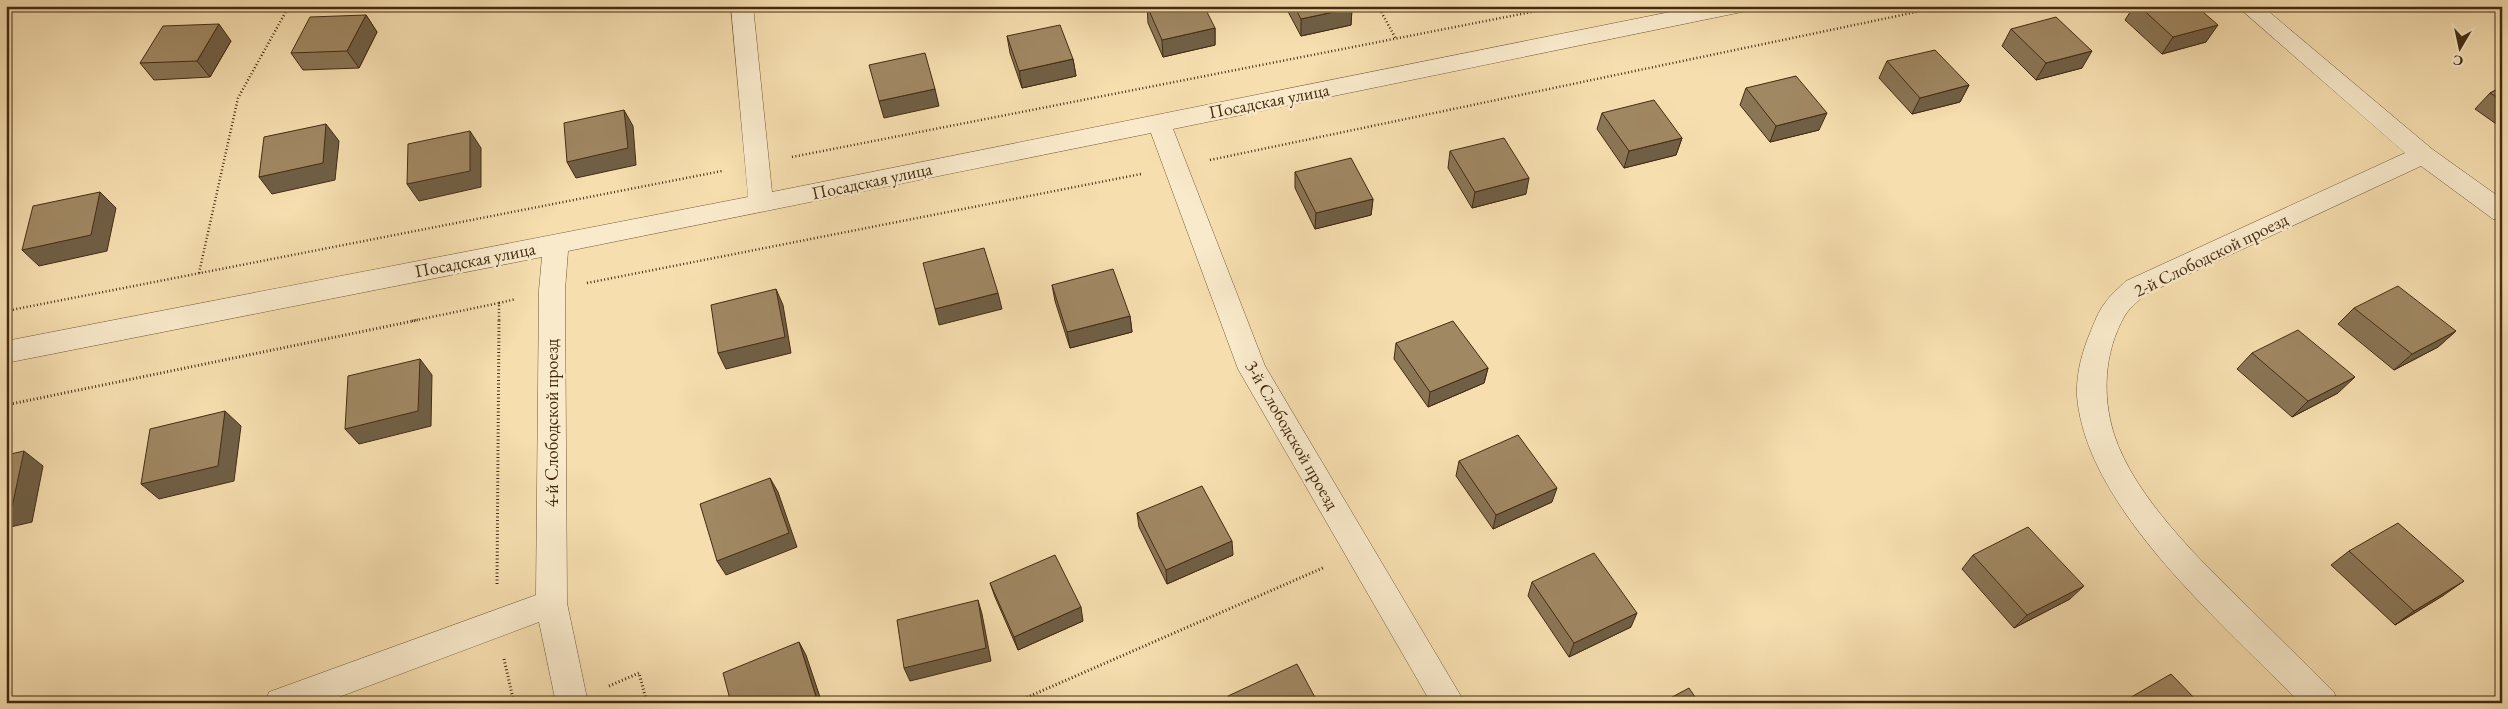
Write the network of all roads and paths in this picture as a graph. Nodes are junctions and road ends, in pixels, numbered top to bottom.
1 (289, 6) edge
2 (742, 6) edge
3 (1378, 6) edge
4 (1737, 6) edge
5 (1945, 6) edge
6 (2248, 6) edge
7 (1396, 39) dead end
8 (1159, 123) junction
9 (2423, 155) junction
10 (1177, 167) junction
11 (761, 204) junction
12 (2502, 212) edge
13 (556, 244) junction
14 (199, 273) dead end
15 (552, 290) junction
16 (499, 303) junction
17 (6, 352) edge
18 (6, 405) edge
19 (1360, 552) junction
20 (551, 603) junction
21 (496, 623) junction
22 (572, 702) edge
23 (281, 703) edge
24 (514, 703) edge
25 (647, 703) edge
26 (1014, 703) edge
27 (1449, 703) edge
28 (2322, 703) edge

1 - 14 path
2 - 11 street
3 - 7 path
4 - 8 street, Посадская улица
5 - 10 path
6 - 9 street
8 - 10 street, 3-й Слободской проезд
8 - 11 street, Посадская улица
9 - 12 street
9 - 28 street, 2-й Слободской проезд
10 - 15 path
10 - 19 street, 3-й Слободской проезд
11 - 13 street, Посадская улица
13 - 15 street, 4-й Слободской проезд
13 - 17 street, Посадская улица
15 - 16 path
15 - 20 street, 4-й Слободской проезд
16 - 18 path
16 - 21 path
19 - 26 path
19 - 27 street, 3-й Слободской проезд
20 - 21 street
20 - 22 street, 4-й Слободской проезд
21 - 23 street
21 - 24 path
22 - 25 path

